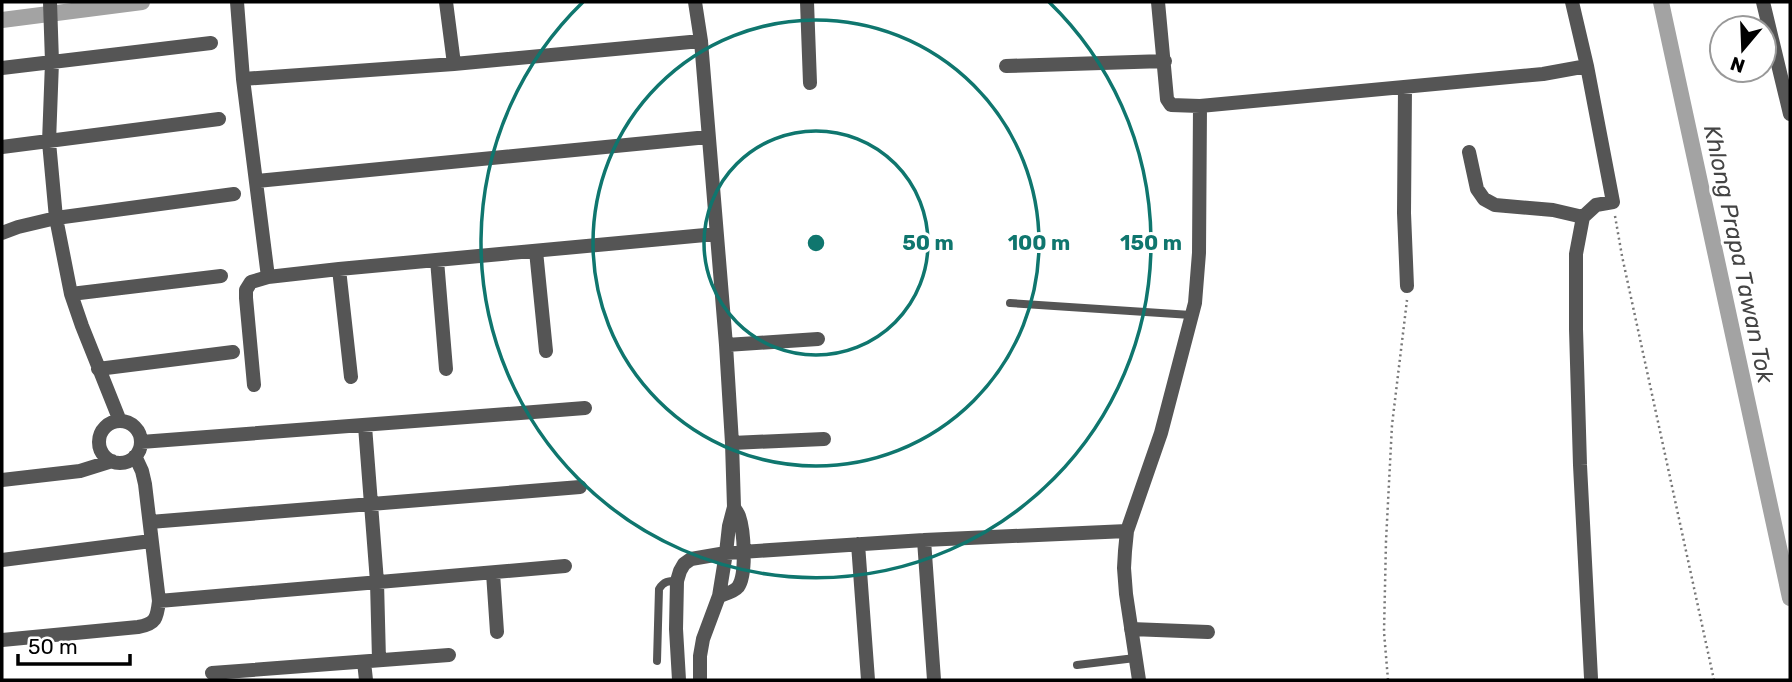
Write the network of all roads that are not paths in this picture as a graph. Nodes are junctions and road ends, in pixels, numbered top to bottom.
1 (50, 2) edge
2 (237, 2) edge
3 (446, 2) edge
4 (695, 2) edge
5 (807, 2) edge
6 (1158, 2) edge
7 (1572, 2) edge
8 (1763, 2) edge
9 (701, 41) junction
10 (211, 43) dead end
11 (1164, 61) junction
12 (52, 62) junction
13 (454, 64) junction
14 (1006, 66) dead end
15 (1587, 66) junction
16 (2, 68) edge
17 (243, 79) junction
18 (810, 83) dead end
19 (1405, 87) junction
20 (1200, 106) junction
21 (1790, 114) edge
22 (219, 120) dead end
23 (708, 137) junction
24 (49, 142) junction
25 (2, 147) edge
26 (1469, 152) dead end
27 (257, 181) junction
28 (234, 194) dead end
29 (1583, 217) junction
30 (56, 218) junction
31 (2, 233) edge
32 (716, 234) junction
33 (536, 251) junction
34 (437, 260) junction
35 (339, 269) junction
36 (221, 276) dead end
37 (268, 277) junction
38 (1407, 286) road end
39 (71, 295) junction
40 (1010, 303) dead end
41 (1191, 315) junction
42 (818, 339) dead end
43 (726, 345) junction
44 (546, 351) dead end
45 (233, 352) dead end
46 (99, 369) junction
47 (446, 369) dead end
48 (351, 377) dead end
49 (254, 385) dead end
50 (585, 408) dead end
51 (120, 421) junction
52 (365, 426) junction
53 (824, 439) dead end
54 (141, 442) junction
55 (732, 443) junction
56 (135, 457) junction
57 (112, 461) junction
58 (2, 480) edge
59 (580, 487) dead end
60 (371, 504) junction
61 (734, 507) junction
62 (150, 522) junction
63 (1127, 531) junction
64 (924, 540) junction
65 (151, 541) junction
66 (858, 544) junction
67 (744, 552) junction
68 (726, 553) junction
69 (2, 559) edge
70 (565, 566) dead end
71 (493, 573) junction
72 (677, 581) junction
73 (377, 582) junction
74 (719, 596) junction
75 (159, 601) junction
76 (1131, 629) junction
77 (497, 632) dead end
78 (1208, 632) dead end
79 (2, 640) edge
80 (449, 655) dead end
81 (1135, 658) junction
82 (379, 660) junction
83 (657, 661) dead end
84 (364, 662) junction
85 (1077, 665) dead end
86 (212, 673) dead end
87 (1591, 678) dead end
88 (366, 680) edge
89 (679, 680) edge
90 (700, 680) edge
91 (868, 680) edge
92 (934, 680) edge
93 (1139, 680) edge

1 - 12 street
2 - 17 street
3 - 13 street
4 - 9 street
5 - 18 street
6 - 11 street
7 - 15 street
8 - 21 street
9 - 13 street
9 - 23 street
10 - 12 street
11 - 14 street
11 - 20 street
12 - 16 street
12 - 24 street
13 - 17 street
15 - 19 street
15 - 29 street
17 - 27 street
19 - 20 street
19 - 38 street
20 - 41 street
22 - 24 street
23 - 27 street
23 - 32 street
24 - 25 street
24 - 30 street
26 - 29 street
27 - 37 street
28 - 30 street
29 - 87 street
30 - 31 street
30 - 39 street
32 - 33 street
32 - 43 street
33 - 34 street
33 - 44 street
34 - 35 street
34 - 47 street
35 - 37 street
35 - 48 street
36 - 39 street
37 - 49 street
39 - 46 street
40 - 41 lane
41 - 63 street
42 - 43 street
43 - 55 street
45 - 46 street
46 - 51 street
50 - 52 street
51 - 54 street
51 - 57 street
52 - 54 street
52 - 60 street
53 - 55 street
54 - 56 street
55 - 61 street
56 - 57 street
56 - 62 street
57 - 58 street
59 - 60 street
60 - 62 street
60 - 73 street
61 - 67 street
61 - 68 street
62 - 65 street
63 - 64 street
63 - 76 street
64 - 66 street
64 - 92 street
65 - 69 street
65 - 75 street
66 - 67 street
66 - 91 street
67 - 68 street
67 - 74 street
68 - 72 street
68 - 74 street
70 - 71 street
71 - 73 street
71 - 77 street
72 - 83 lane
72 - 89 street
73 - 75 street
73 - 82 street
74 - 90 street
75 - 79 street
76 - 78 street
76 - 81 street
80 - 82 street
81 - 85 lane
81 - 93 street
82 - 84 street
84 - 86 street
84 - 88 street

